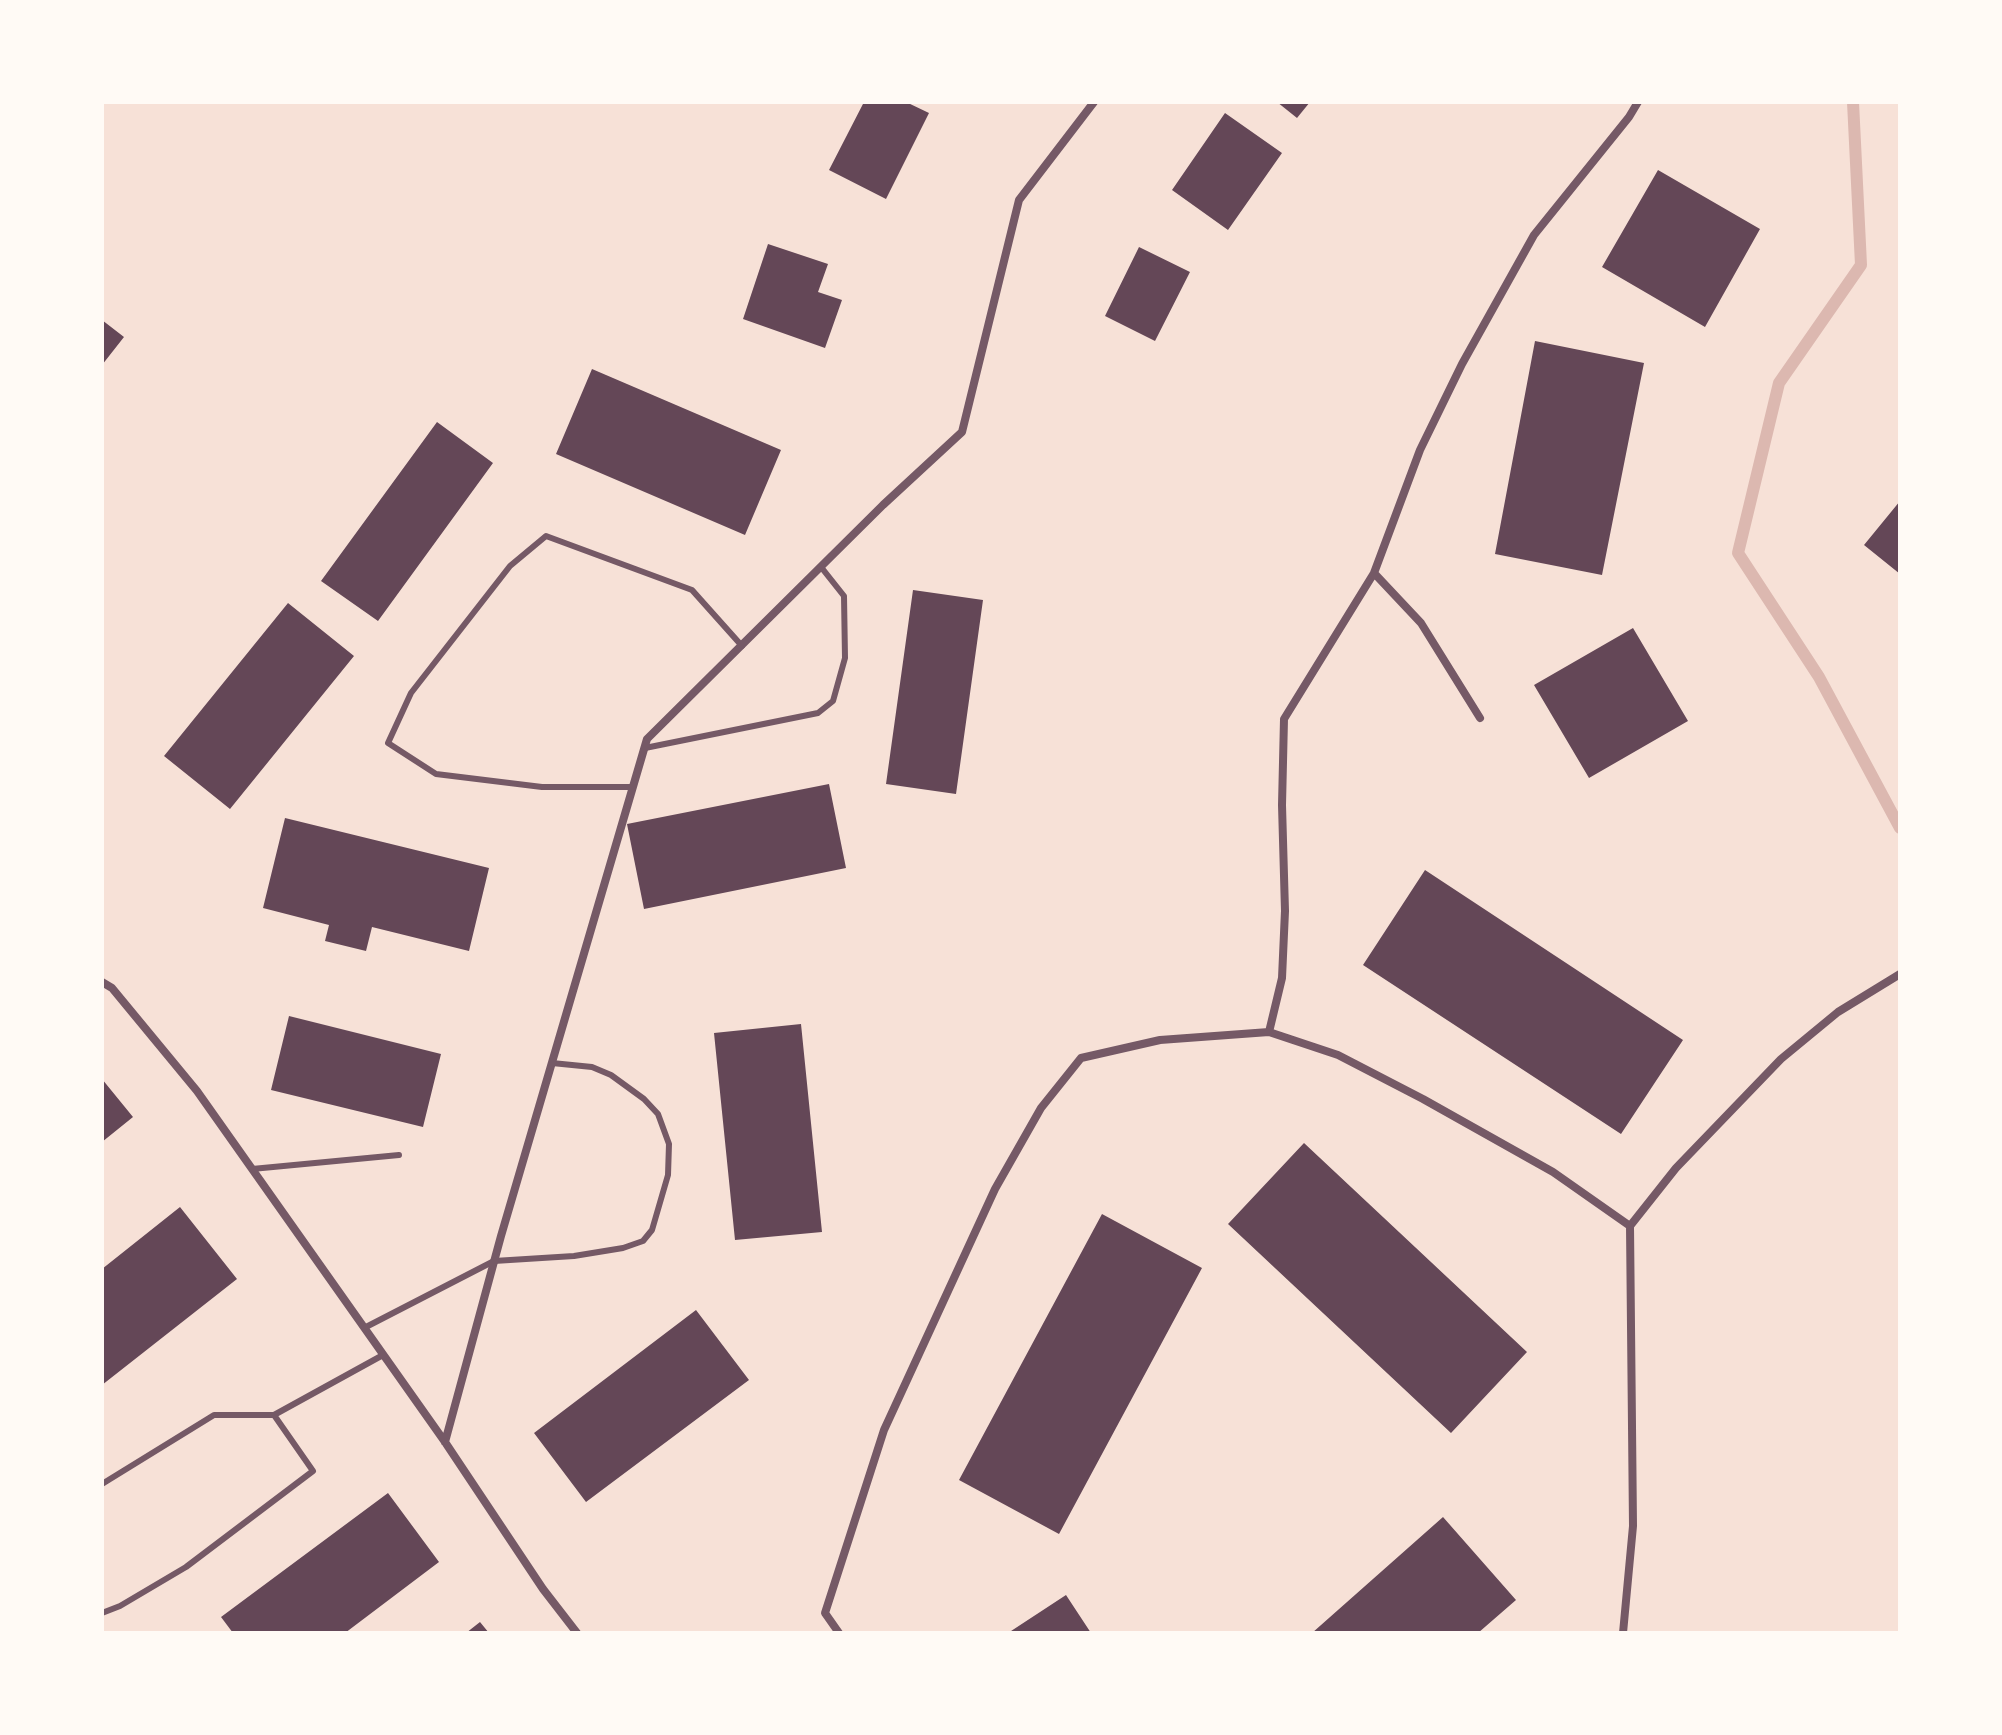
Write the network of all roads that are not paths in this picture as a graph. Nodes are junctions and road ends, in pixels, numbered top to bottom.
1 (1094, 102) edge
2 (1638, 102) edge
3 (821, 567) junction
4 (1374, 573) junction
5 (742, 646) junction
6 (1480, 718) dead end
7 (645, 748) junction
8 (633, 787) junction
9 (1900, 974) edge
10 (102, 982) edge
11 (1269, 1032) junction
12 (552, 1063) junction
13 (399, 1155) dead end
14 (252, 1169) junction
15 (1630, 1226) junction
16 (494, 1261) junction
17 (364, 1328) junction
18 (383, 1355) junction
19 (274, 1415) junction
20 (445, 1442) junction
21 (102, 1484) edge
22 (102, 1613) edge
23 (577, 1633) edge
24 (839, 1633) edge
25 (1623, 1633) edge

1 - 3 street
2 - 4 street
3 - 5 street
3 - 7 lane
4 - 6 street
4 - 11 street
5 - 7 street
5 - 8 lane
7 - 8 street
8 - 12 street
9 - 15 street
10 - 14 street
11 - 15 street
11 - 24 street
12 - 16 street
12 - 16 lane
13 - 14 lane
14 - 17 street
15 - 25 street
16 - 17 lane
16 - 20 street
17 - 18 street
18 - 19 lane
18 - 20 street
19 - 21 lane
19 - 22 lane
20 - 23 street

